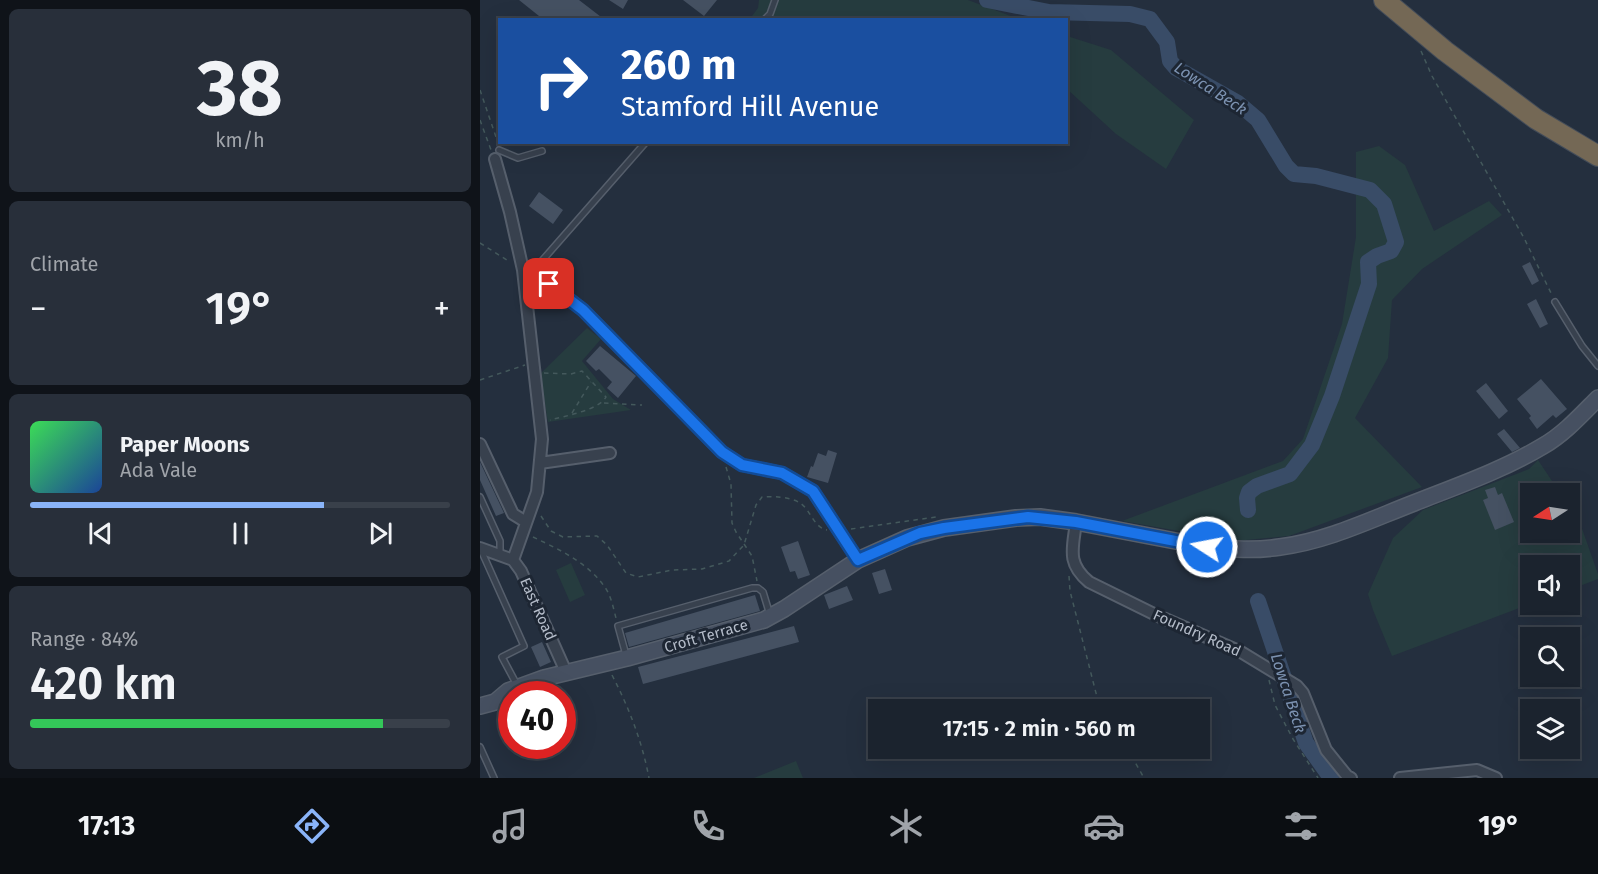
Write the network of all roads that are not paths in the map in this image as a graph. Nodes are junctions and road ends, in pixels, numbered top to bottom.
1 (775, 0) edge
2 (1384, 0) edge
3 (766, 18) edge
4 (644, 144) edge
5 (542, 151) dead end
6 (497, 154) joint
7 (1598, 156) edge
8 (528, 271) junction
9 (1555, 302) road end
10 (1598, 366) edge
11 (1598, 398) edge
12 (480, 444) edge
13 (610, 453) dead end
14 (540, 463) junction
15 (480, 497) edge
16 (1076, 522) junction
17 (527, 528) junction
18 (480, 548) edge
19 (500, 554) junction
20 (513, 560) junction
21 (858, 560) junction
22 (777, 613) junction
23 (627, 658) junction
24 (566, 672) junction
25 (515, 681) edge
26 (540, 681) edge
27 (498, 700) edge
28 (480, 706) edge
29 (480, 747) edge
30 (494, 778) edge
31 (1351, 778) edge
32 (1400, 778) edge
33 (1496, 778) edge

1 - 3 lane
2 - 7 highway
4 - 8 lane
5 - 6 lane
6 - 8 street
8 - 14 street
8 - 21 street
9 - 10 lane
11 - 16 street, Croft Terrace
12 - 17 street
13 - 14 street
14 - 17 street
15 - 19 lane
16 - 21 street, Croft Terrace
16 - 31 street, Foundry Road
17 - 20 street
18 - 19 street, East Road
18 - 25 lane
19 - 20 street, East Road
20 - 24 street, East Road
21 - 22 street, Croft Terrace
22 - 23 street, Croft Terrace
22 - 23 lane
23 - 24 street, Croft Terrace
24 - 26 street, Croft Terrace
27 - 28 street, Croft Terrace
29 - 30 lane
32 - 33 street

